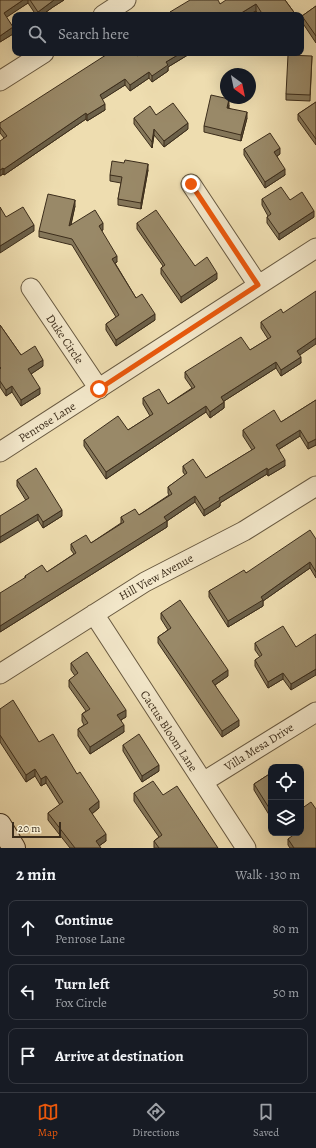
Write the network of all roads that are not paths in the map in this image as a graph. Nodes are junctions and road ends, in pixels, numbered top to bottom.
1 (126, 0) edge
2 (107, 12) edge
3 (39, 56) edge
4 (0, 81) edge
5 (191, 184) dead end
6 (316, 248) edge
7 (258, 285) junction
8 (31, 288) dead end
9 (99, 389) junction
10 (0, 452) edge
11 (316, 486) edge
12 (94, 614) junction
13 (0, 674) edge
14 (316, 712) edge
15 (203, 782) junction
16 (0, 826) edge
17 (14, 848) edge
18 (246, 848) edge

1 - 2 street
3 - 4 street
5 - 7 street
6 - 7 street, Penrose Lane
7 - 9 street, Penrose Lane
8 - 9 street, Duke Circle
9 - 10 street, Penrose Lane
11 - 12 street, Hill View Avenue
12 - 13 street, Hill View Avenue
12 - 15 street, Cactus Bloom Lane
14 - 15 street, Villa Mesa Drive
15 - 18 street, Cactus Bloom Lane
16 - 17 main road

